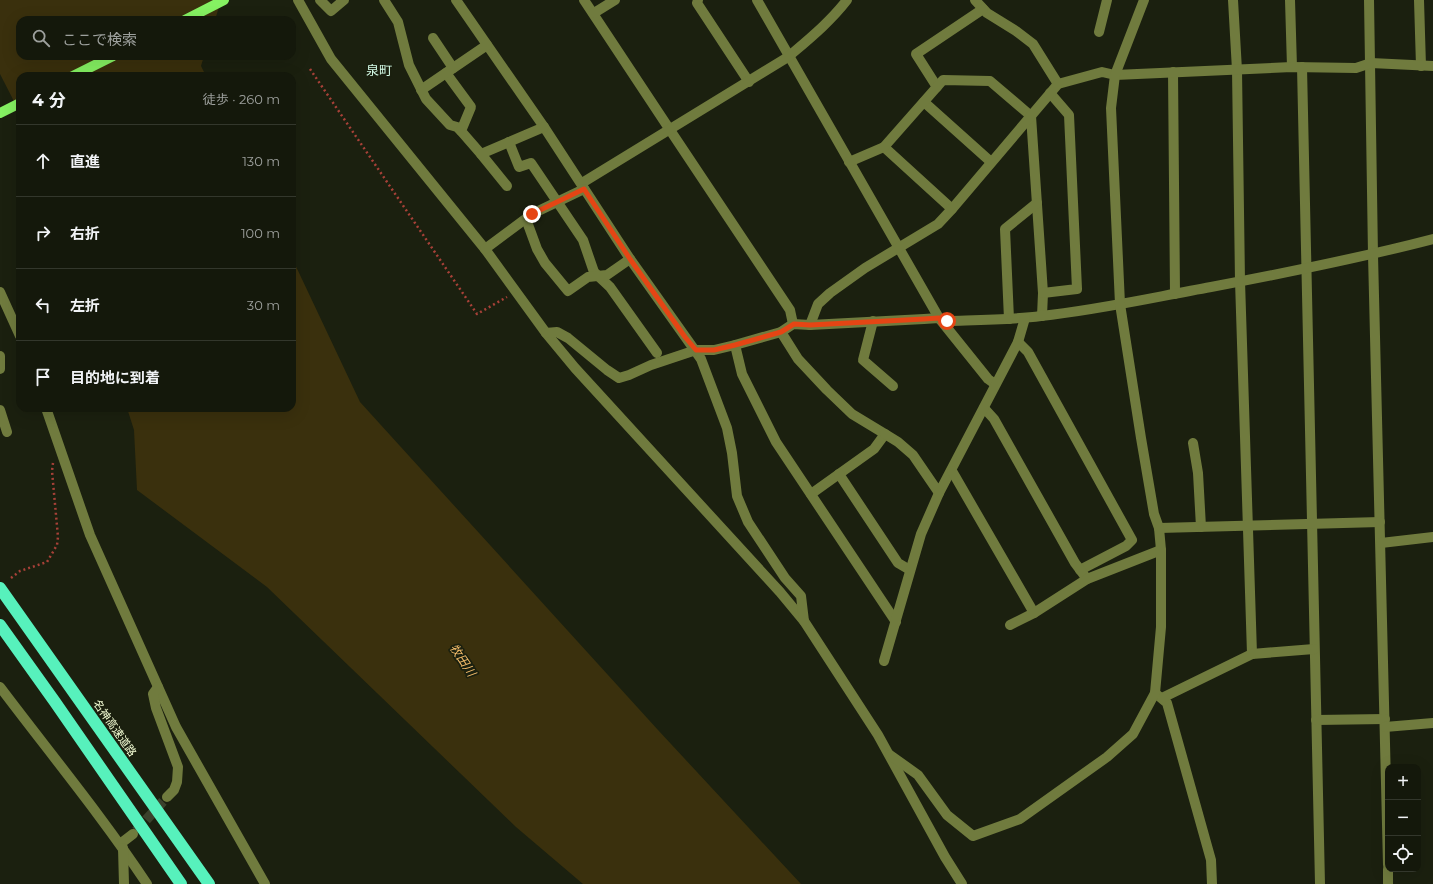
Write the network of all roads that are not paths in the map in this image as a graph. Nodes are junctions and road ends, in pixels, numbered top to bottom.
1 (224, 0) edge
2 (298, 0) edge
3 (320, 0) edge
4 (344, 0) edge
5 (384, 0) edge
6 (456, 0) edge
7 (584, 0) edge
8 (615, 0) edge
9 (698, 0) edge
10 (756, 0) edge
11 (847, 0) edge
12 (975, 0) edge
13 (1107, 0) edge
14 (1144, 0) edge
15 (1234, 0) edge
16 (1290, 0) edge
17 (1369, 0) edge
18 (1419, 0) edge
19 (983, 9) junction
20 (594, 13) junction
21 (192, 16) edge
22 (1098, 32) dead end
23 (433, 38) dead end
24 (487, 45) junction
25 (788, 57) junction
26 (105, 60) edge
27 (1371, 63) junction
28 (1420, 66) junction
29 (1433, 66) edge
30 (1297, 67) junction
31 (1237, 70) junction
32 (450, 71) junction
33 (81, 72) edge
34 (1173, 72) junction
35 (1115, 75) junction
36 (748, 82) junction
37 (1058, 84) junction
38 (937, 87) junction
39 (421, 90) junction
40 (1050, 93) junction
41 (924, 102) junction
42 (16, 105) edge
43 (0, 113) edge
44 (1031, 116) junction
45 (544, 127) junction
46 (670, 130) junction
47 (461, 131) junction
48 (509, 142) junction
49 (884, 147) junction
50 (481, 154) junction
51 (849, 162) junction
52 (991, 162) junction
53 (507, 186) dead end
54 (583, 186) junction
55 (558, 202) junction
56 (1037, 203) junction
57 (952, 209) junction
58 (526, 219) junction
59 (1433, 239) edge
60 (898, 248) junction
61 (484, 249) junction
62 (1373, 255) junction
63 (630, 259) junction
64 (1305, 268) junction
65 (599, 276) junction
66 (1240, 281) junction
67 (0, 292) edge
68 (1043, 293) junction
69 (1175, 294) junction
70 (1120, 304) junction
71 (1042, 316) junction
72 (939, 318) junction
73 (1025, 318) junction
74 (1009, 319) junction
75 (873, 321) junction
76 (794, 324) junction
77 (810, 325) junction
78 (16, 327) edge
79 (781, 332) junction
80 (546, 333) junction
81 (1018, 342) junction
82 (735, 345) junction
83 (696, 350) junction
84 (657, 353) dead end
85 (0, 356) edge
86 (0, 370) edge
87 (995, 384) junction
88 (893, 386) dead end
89 (984, 408) junction
90 (0, 410) edge
91 (47, 412) edge
92 (7, 432) dead end
93 (885, 434) junction
94 (1193, 443) dead end
95 (952, 471) junction
96 (839, 474) junction
97 (940, 493) junction
98 (810, 494) junction
99 (1380, 522) junction
100 (1311, 524) junction
101 (1248, 526) junction
102 (1201, 527) junction
103 (1159, 528) junction
104 (1433, 537) edge
105 (1381, 543) junction
106 (1161, 550) junction
107 (910, 570) junction
108 (1080, 570) junction
109 (1087, 579) junction
110 (0, 588) edge
111 (1034, 613) junction
112 (804, 621) junction
113 (896, 622) junction
114 (1010, 625) dead end
115 (0, 626) edge
116 (1314, 649) junction
117 (1252, 654) junction
118 (884, 661) dead end
119 (0, 687) edge
120 (158, 687) junction
121 (1158, 696) junction
122 (1316, 720) junction
123 (1385, 723) junction
124 (1433, 723) edge
125 (888, 753) junction
126 (167, 797) tunnel mouth
127 (133, 834) tunnel mouth
128 (1387, 836) edge
129 (121, 846) junction
130 (1388, 872) edge
131 (124, 884) edge
132 (147, 884) edge
133 (180, 884) edge
134 (209, 884) edge
135 (265, 884) edge
136 (962, 884) edge
137 (1212, 884) edge
138 (1320, 884) edge
139 (1388, 884) edge

1 - 21 main road
2 - 61 street
3 - 4 street
5 - 39 street
6 - 24 street
7 - 20 street
8 - 20 street
9 - 36 street
10 - 25 street
11 - 25 street
12 - 19 street
13 - 22 street
14 - 35 street
15 - 31 street
16 - 30 street
17 - 27 street
18 - 28 street
19 - 37 street
19 - 38 street
20 - 46 street
23 - 32 street
24 - 32 street
24 - 45 street
25 - 36 street
25 - 51 street
26 - 33 main road
27 - 28 street
27 - 30 street
27 - 62 street
28 - 29 street
30 - 31 street
30 - 64 street
31 - 34 street
31 - 66 street
32 - 39 street
32 - 47 street
34 - 35 street
34 - 69 street
35 - 37 street
35 - 70 street
36 - 46 street
37 - 40 street
38 - 41 street
38 - 44 street
39 - 47 street
40 - 44 street
40 - 68 street
41 - 49 street
41 - 52 street
42 - 43 main road
44 - 52 street
44 - 56 street
45 - 48 street
45 - 54 street
46 - 54 street
46 - 76 street
47 - 50 street
48 - 50 street
48 - 55 street
49 - 51 street
49 - 57 street
50 - 53 street
51 - 60 street
52 - 57 street
54 - 55 street
54 - 63 street
55 - 58 street
55 - 65 street
56 - 68 street
56 - 74 street
57 - 60 street
58 - 61 street
58 - 65 street
59 - 62 street
60 - 72 street
60 - 77 street
61 - 80 street
62 - 64 street
62 - 99 street
63 - 65 street
63 - 83 street
64 - 66 street
64 - 100 street
65 - 84 street
66 - 69 street
66 - 101 street
67 - 78 street
68 - 71 street
69 - 70 street
70 - 71 street
70 - 103 street
71 - 73 street
72 - 74 street
72 - 75 street
72 - 87 street
73 - 74 street
73 - 81 street
75 - 77 street
75 - 88 street
76 - 77 street
76 - 79 street
79 - 82 street
79 - 93 street
80 - 83 street
80 - 112 street
81 - 87 street
81 - 108 street
82 - 83 street
82 - 98 street
83 - 112 street
85 - 86 street
87 - 89 street
89 - 95 street
89 - 108 street
90 - 92 street
91 - 120 street
93 - 96 street
93 - 97 street
94 - 102 street
95 - 97 street
95 - 111 street
96 - 98 street
96 - 107 street
97 - 107 street
98 - 113 street
99 - 100 street
99 - 105 street
100 - 101 street
100 - 116 street
101 - 102 street
101 - 117 street
102 - 103 street
103 - 106 street
104 - 105 street
105 - 123 street
106 - 109 street
106 - 121 street
107 - 113 street
108 - 109 street
109 - 111 street
110 - 134 highway, 名神高速道路
111 - 114 street
112 - 125 street
113 - 118 street
115 - 133 highway
116 - 117 street
116 - 122 street
117 - 121 street
119 - 129 street
120 - 126 street
120 - 135 street
121 - 125 street
121 - 137 street
122 - 123 street
122 - 138 street
123 - 124 street
123 - 128 street
125 - 136 street
127 - 129 street
129 - 131 street
129 - 132 street
130 - 139 street

